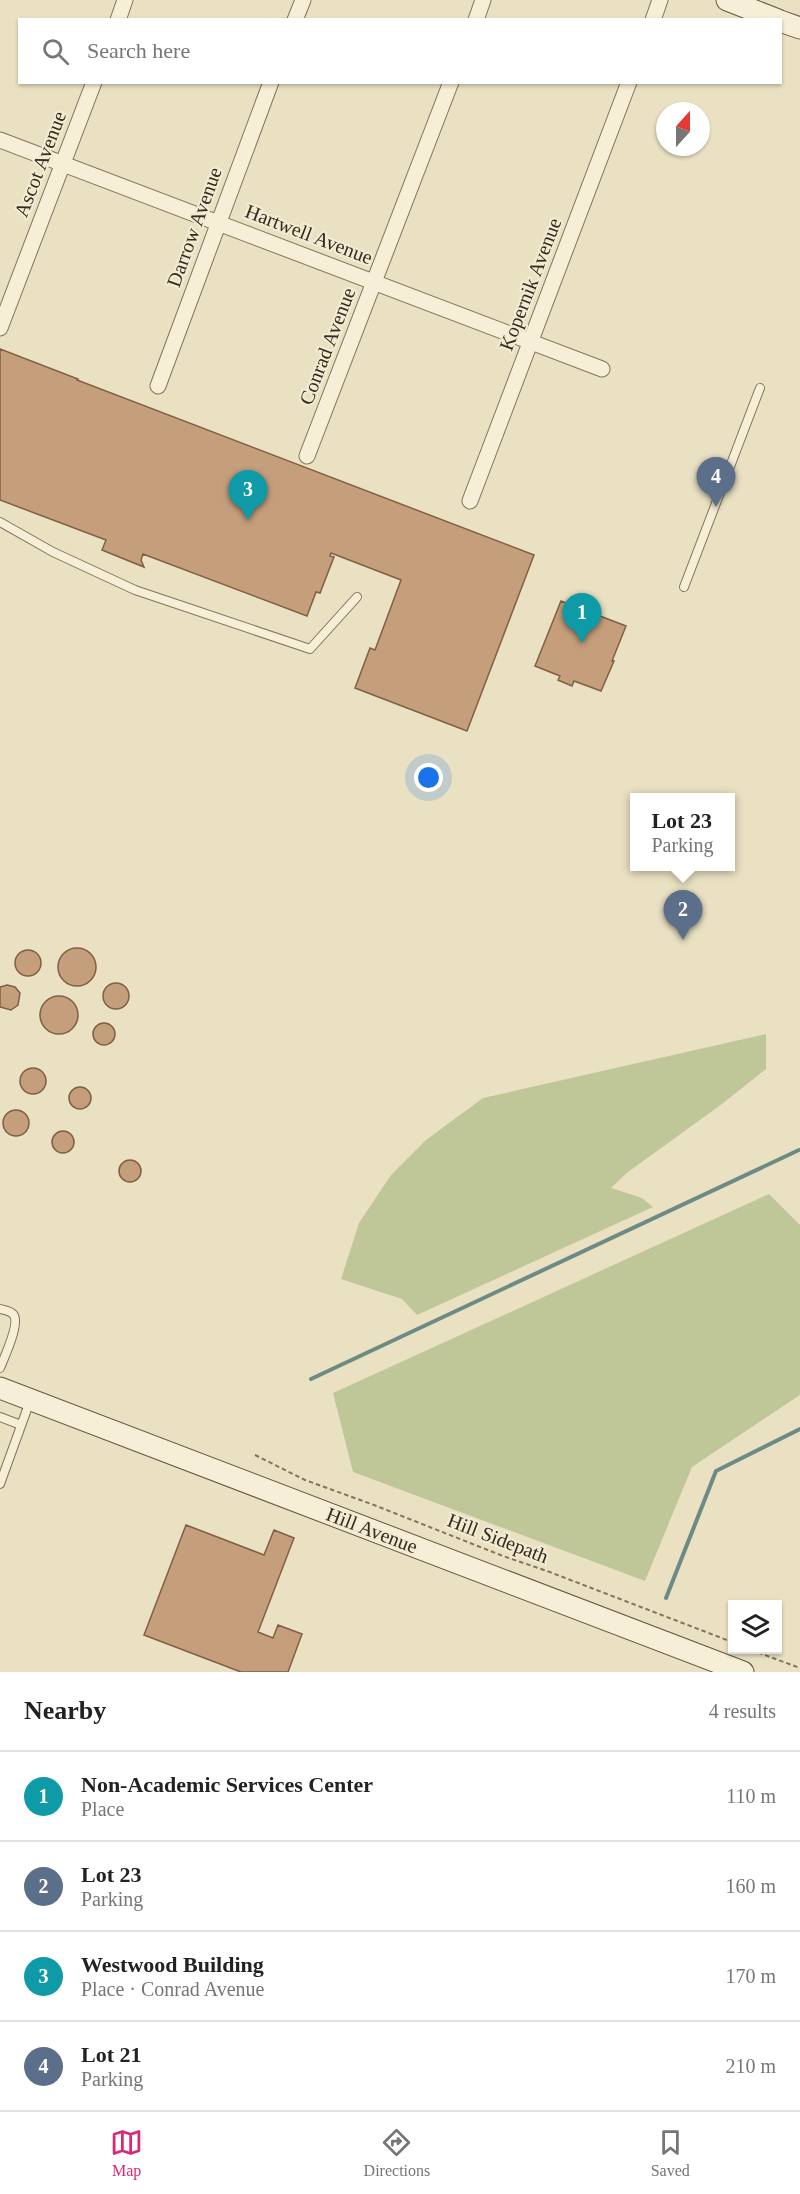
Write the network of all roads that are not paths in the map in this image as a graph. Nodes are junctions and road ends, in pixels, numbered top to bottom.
1 (125, 0) edge
2 (303, 0) edge
3 (483, 0) edge
4 (660, 0) edge
5 (727, 0) edge
6 (119, 18) edge
7 (296, 18) edge
8 (477, 18) edge
9 (654, 18) edge
10 (774, 18) edge
11 (782, 21) edge
12 (800, 28) edge
13 (93, 84) edge
14 (270, 84) edge
15 (450, 84) edge
16 (628, 84) edge
17 (0, 140) edge
18 (63, 164) junction
19 (217, 223) junction
20 (374, 281) junction
21 (0, 328) edge
22 (531, 341) junction
23 (602, 369) dead end
24 (158, 386) dead end
25 (760, 388) dead end
26 (307, 456) dead end
27 (470, 501) dead end
28 (0, 522) edge
29 (684, 587) dead end
30 (357, 597) dead end
31 (0, 1309) edge
32 (0, 1368) edge
33 (0, 1388) edge
34 (30, 1400) junction
35 (0, 1417) edge
36 (21, 1425) junction
37 (0, 1484) edge
38 (743, 1672) edge

1 - 6 street
2 - 7 street
3 - 8 street
4 - 9 street
5 - 10 main road
11 - 12 main road
13 - 18 street, Ascot Avenue
14 - 19 street, Darrow Avenue
15 - 20 street, Conrad Avenue
16 - 22 street, Kopernik Avenue
17 - 18 street, Hartwell Avenue
18 - 19 street, Hartwell Avenue
18 - 21 street, Ascot Avenue
19 - 20 street, Hartwell Avenue
19 - 24 street, Darrow Avenue
20 - 22 street, Hartwell Avenue
20 - 26 street, Conrad Avenue
22 - 23 street, Hartwell Avenue
22 - 27 street, Kopernik Avenue
25 - 29 lane
28 - 30 lane
31 - 32 lane
33 - 34 main road, Hill Avenue
34 - 36 lane
34 - 38 main road, Hill Avenue
35 - 36 lane
36 - 37 lane

